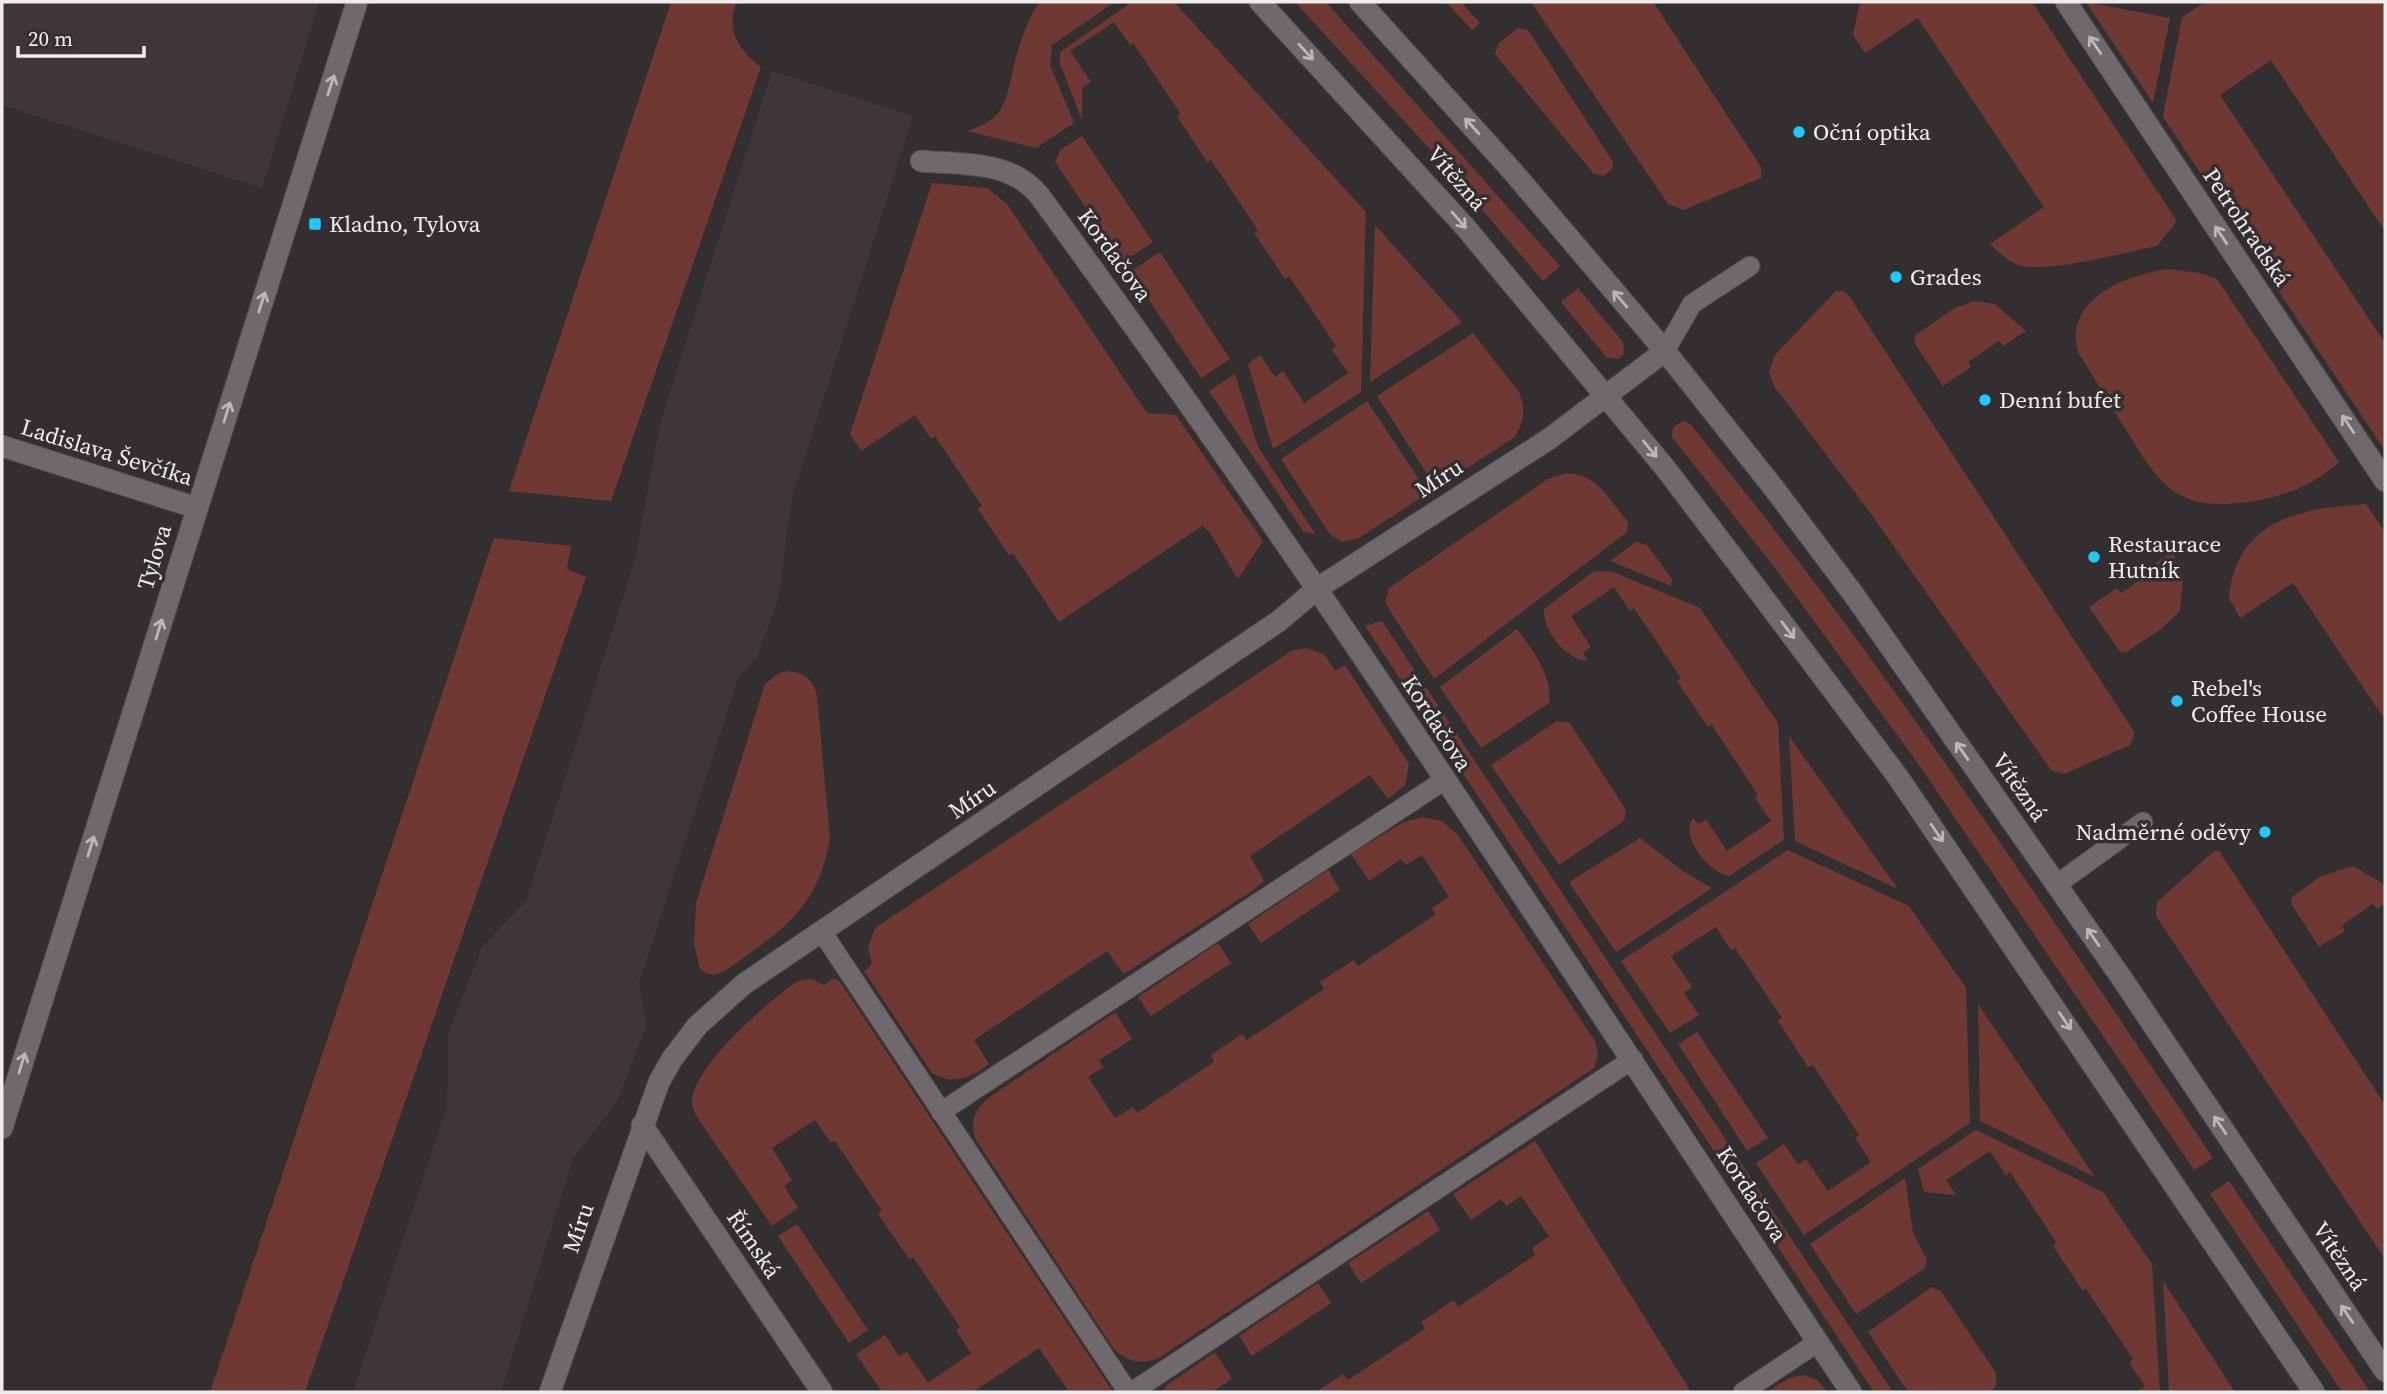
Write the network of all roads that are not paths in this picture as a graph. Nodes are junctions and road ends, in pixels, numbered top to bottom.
1 (357, 2) edge
2 (1260, 2) edge
3 (1360, 2) edge
4 (2066, 2) edge
5 (921, 161) dead end
6 (1751, 266) dead end
7 (1665, 351) junction
8 (1607, 396) junction
9 (2, 446) edge
10 (2385, 481) edge
11 (197, 508) junction
12 (1318, 588) junction
13 (1443, 781) junction
14 (2143, 822) dead end
15 (2056, 885) junction
16 (822, 932) junction
17 (1633, 1059) junction
18 (942, 1112) junction
19 (642, 1125) junction
20 (2, 1128) edge
21 (1818, 1342) junction
22 (2385, 1371) edge
23 (552, 1391) edge
24 (822, 1392) edge
25 (1130, 1392) edge
26 (1743, 1392) edge
27 (1851, 1392) edge
28 (2314, 1392) edge

11 -> 1 street, Tylova
2 -> 8 street, Vítězná
7 -> 3 street, Vítězná
10 -> 4 street, Petrohradská
5 - 12 street, Kordačova
6 - 7 lane
7 - 8 street
15 -> 7 street, Vítězná
8 - 12 street, Míru
8 -> 28 street, Vítězná
9 - 11 street, Ladislava Ševčíka
20 -> 11 street, Tylova
12 - 13 street, Kordačova
12 - 16 street, Míru
13 - 17 street, Kordačova
13 - 18 lane
14 - 15 lane
22 -> 15 street, Vítězná
16 - 18 lane
16 - 19 street, Míru
17 - 21 street, Kordačova
17 - 25 lane
18 - 25 lane
19 - 23 street, Míru
19 - 24 street, Římská
21 - 26 lane
21 - 27 street, Kordačova

